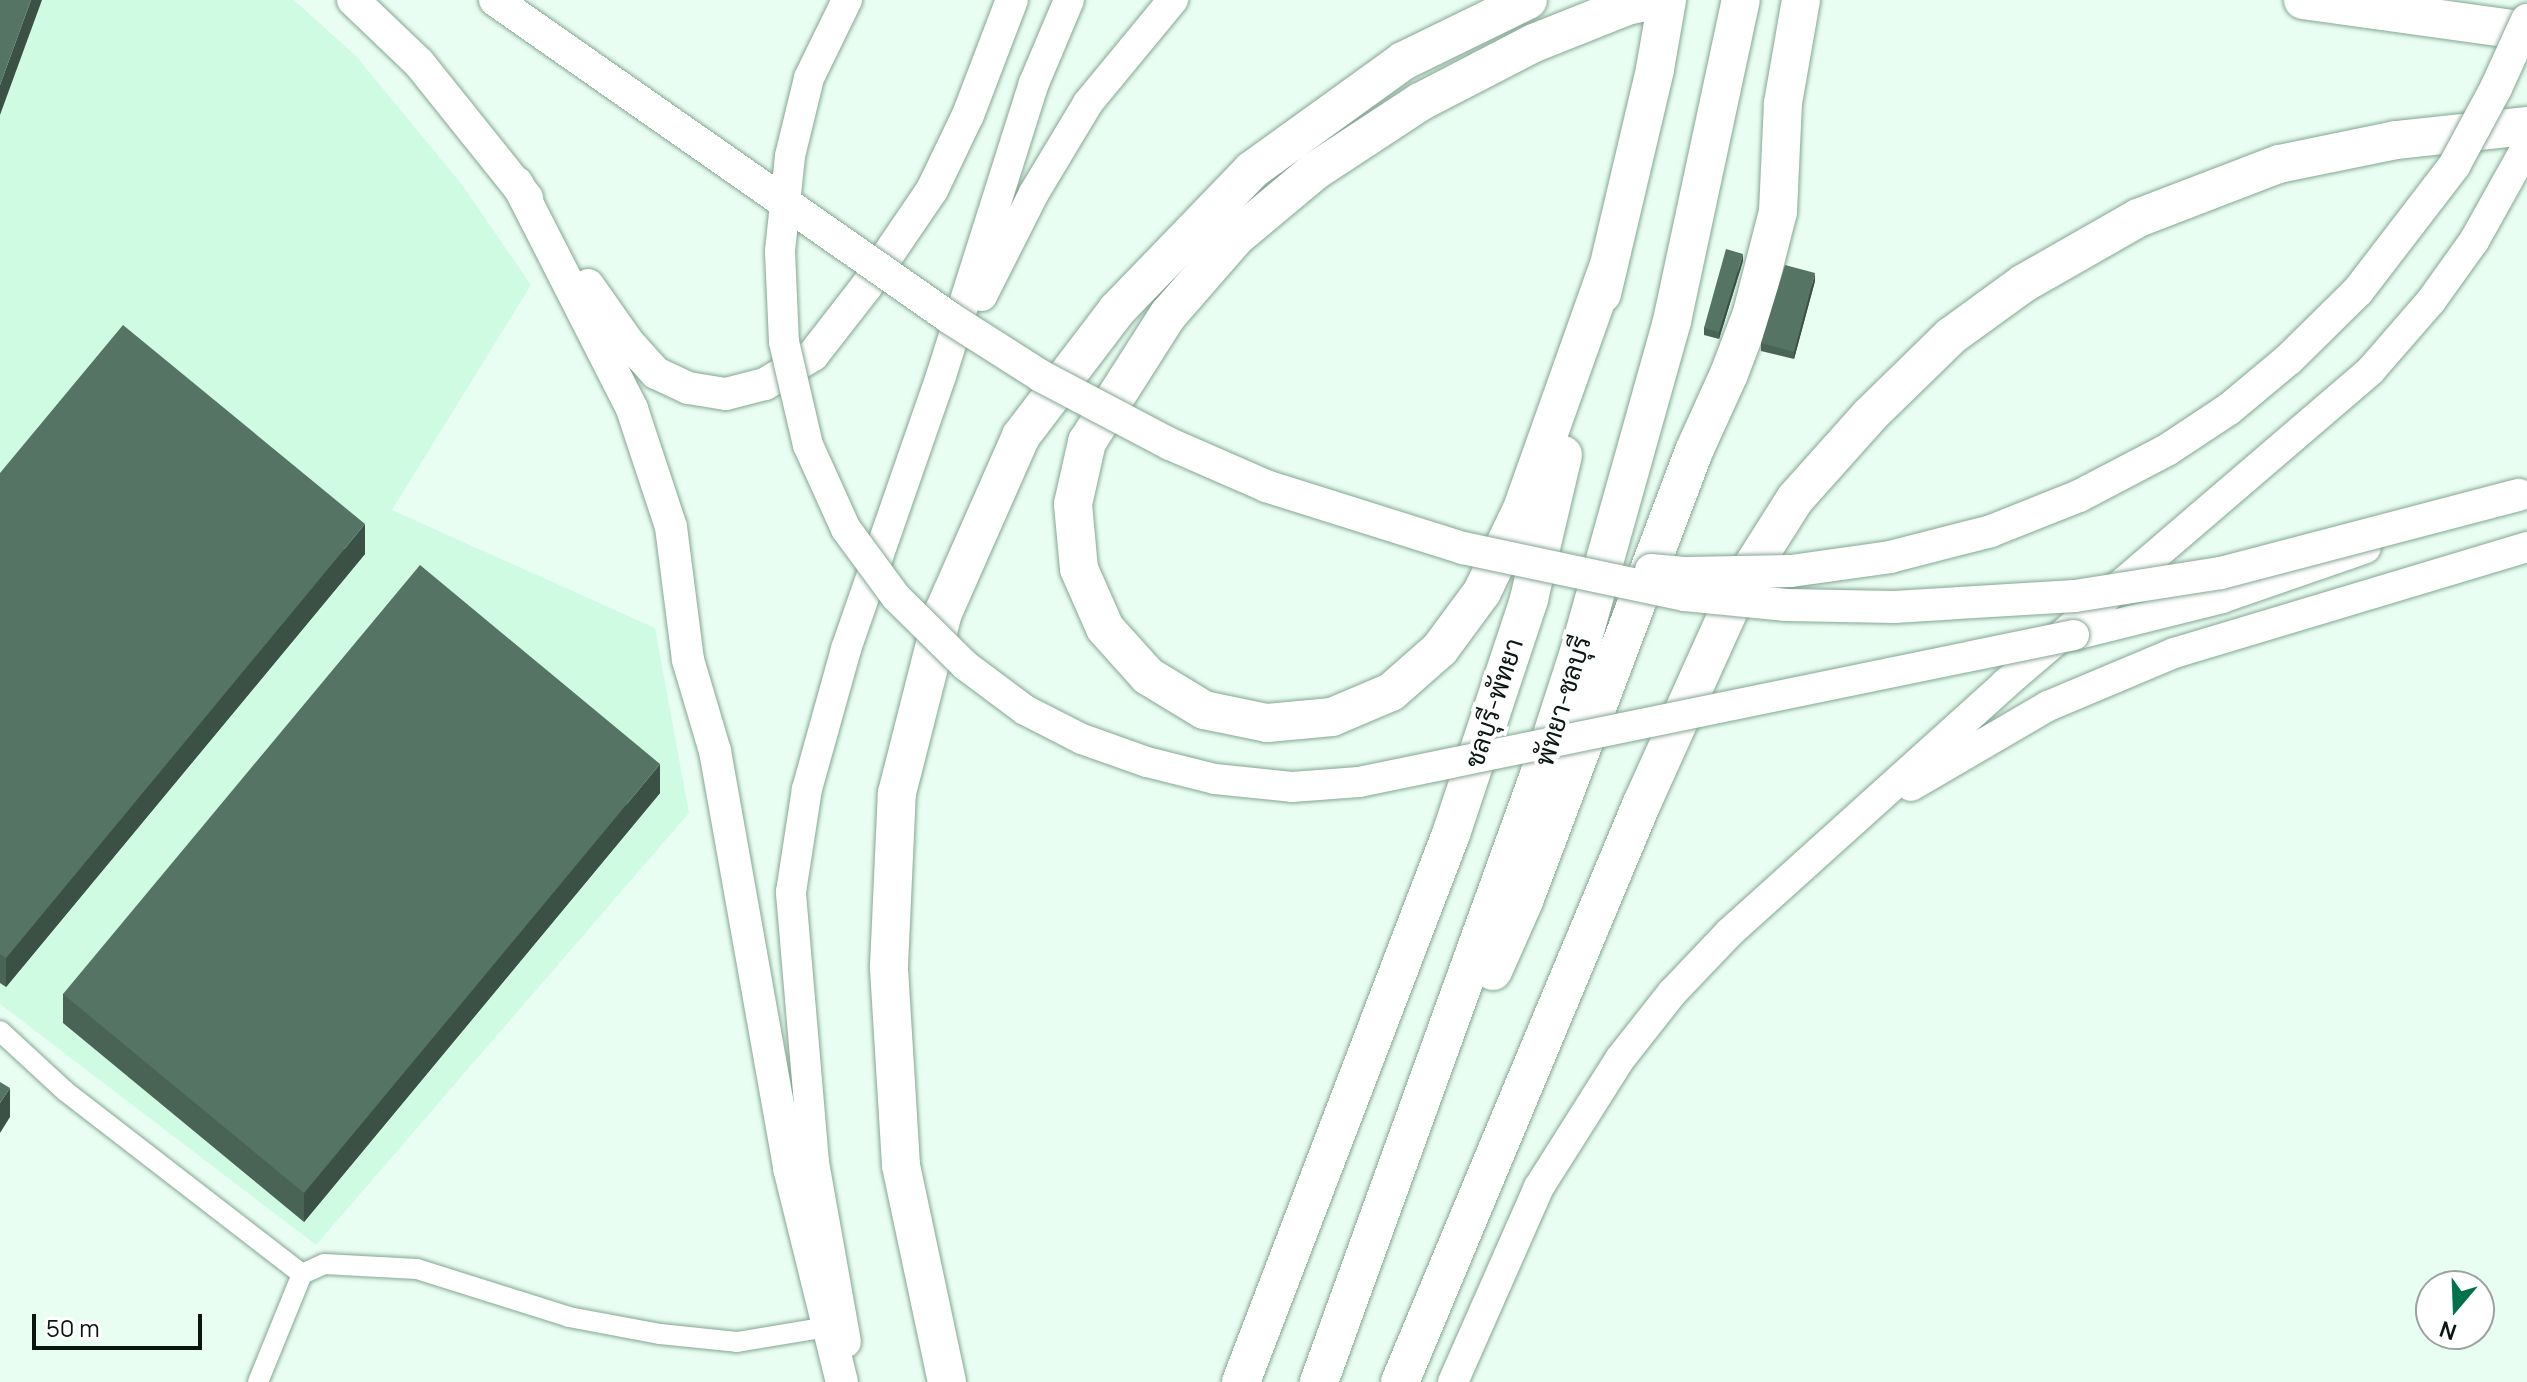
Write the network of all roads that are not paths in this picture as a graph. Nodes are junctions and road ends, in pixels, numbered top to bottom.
1 (353, 0) edge
2 (495, 0) edge
3 (847, 0) edge
4 (1012, 0) edge
5 (1069, 0) edge
6 (1173, 0) edge
7 (1528, 0) edge
8 (1655, 0) edge
9 (1667, 0) edge
10 (1741, 0) edge
11 (1801, 0) edge
12 (2303, 0) edge
13 (2527, 20) edge
14 (2527, 31) edge
15 (2527, 126) edge
16 (2527, 146) edge
17 (517, 183) junction
18 (1607, 270) junction
19 (941, 376) junction
20 (2523, 494) edge
21 (2527, 547) edge
22 (1463, 548) junction
23 (1858, 817) junction
24 (0, 1031) edge
25 (1363, 1265) junction
26 (302, 1274) junction
27 (828, 1327) junction
28 (258, 1382) edge
29 (842, 1382) edge
30 (853, 1382) edge
31 (947, 1382) edge
32 (1241, 1382) edge
33 (1319, 1382) edge
34 (1400, 1382) edge
35 (1453, 1382) edge

1 - 17 main road
2 - 22 main road, bridge
3 - 20 main road, bridge
4 - 17 main road
5 - 19 main road
6 - 19 main road
7 - 31 highway
8 - 18 highway
9 - 18 highway, ชลบุรี-พัทยา
10 - 25 highway, พัทยา-ชลบุรี
11 - 25 highway
12 - 14 highway
13 - 22 main road, bridge
15 - 34 highway
16 - 23 main road
17 - 27 main road
18 - 32 highway, ชลบุรี-พัทยา
19 - 30 main road
20 - 22 main road, bridge
21 - 23 main road
23 - 35 main road
24 - 26 street
25 - 33 highway, พัทยา-ชลบุรี
26 - 27 street
26 - 28 street
27 - 29 main road

